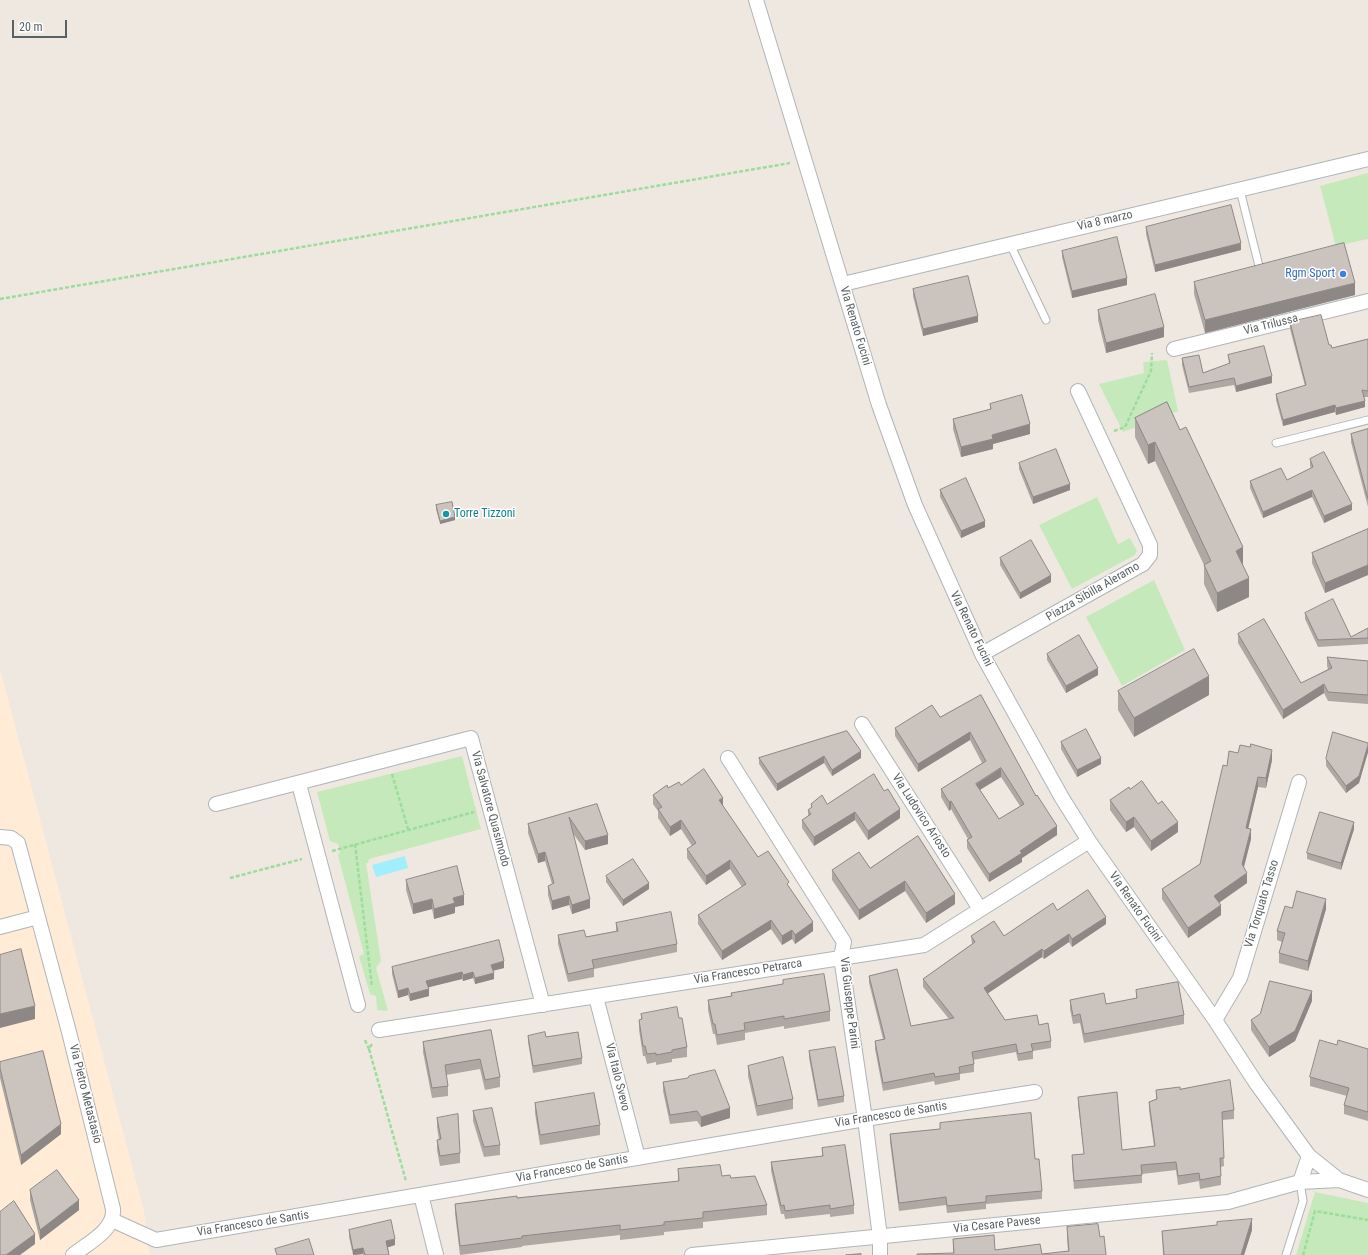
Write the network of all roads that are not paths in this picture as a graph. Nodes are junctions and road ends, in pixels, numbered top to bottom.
1 (756, 0) edge
2 (1368, 159) edge
3 (1240, 190) junction
4 (1010, 244) junction
5 (1259, 266) edge
6 (843, 284) junction
7 (1368, 301) edge
8 (1046, 320) dead end
9 (1174, 349) dead end
10 (1078, 391) dead end
11 (1368, 420) edge
12 (1276, 443) dead end
13 (982, 654) junction
14 (862, 724) dead end
15 (728, 758) dead end
16 (1299, 782) dead end
17 (299, 784) junction
18 (216, 804) dead end
19 (0, 837) edge
20 (1089, 841) junction
21 (980, 909) junction
22 (38, 917) junction
23 (0, 927) edge
24 (841, 957) junction
25 (596, 997) junction
26 (358, 1005) dead end
27 (543, 1005) junction
28 (1215, 1020) junction
29 (379, 1030) road end
30 (1035, 1092) dead end
31 (865, 1119) junction
32 (1309, 1156) junction
33 (638, 1158) junction
34 (1338, 1180) junction
35 (1300, 1182) junction
36 (1368, 1190) edge
37 (416, 1196) junction
38 (112, 1220) junction
39 (880, 1237) junction
40 (73, 1255) edge
41 (436, 1255) edge
42 (692, 1255) edge
43 (880, 1255) edge
44 (1286, 1255) edge

1 - 6 street, Via Renato Fucini
2 - 3 street, Via 8 marzo
3 - 4 street, Via 8 marzo
3 - 5 lane
4 - 6 street, Via 8 marzo
4 - 8 lane
6 - 13 street, Via Renato Fucini
7 - 9 street, Via Trilussa
10 - 13 street, Piazza Sibilla Aleramo
11 - 12 lane
13 - 20 street, Via Renato Fucini
14 - 21 street, Via Ludovico Ariosto
15 - 24 street, Via Giuseppe Parini
16 - 28 street, Via Torquato Tasso
17 - 18 street, Via Salvatore Quasimodo
17 - 26 street
17 - 27 street, Via Salvatore Quasimodo
19 - 22 street, Via Pietro Metastasio
20 - 21 street, Via Francesco Petrarca
20 - 28 street, Via Renato Fucini
21 - 24 street, Via Francesco Petrarca
22 - 23 street
22 - 38 street, Via Pietro Metastasio
24 - 25 street, Via Francesco Petrarca
24 - 31 street, Via Giuseppe Parini
25 - 27 street, Via Francesco Petrarca
25 - 33 street, Via Italo Svevo
27 - 29 street, Via Francesco Petrarca
28 - 32 street, Via Renato Fucini
30 - 31 street, Via Francesco de Santis
31 - 33 street, Via Francesco de Santis
31 - 39 street, Via Giuseppe Parini
32 - 34 street, Via Renato Fucini
32 - 35 street
33 - 37 street, Via Francesco de Santis
34 - 35 street, Via Cesare Pavese
34 - 36 street
35 - 39 street, Via Cesare Pavese
35 - 44 lane
37 - 38 street, Via Francesco de Santis
37 - 41 street
38 - 40 street
39 - 42 street, Via Cesare Pavese
39 - 43 street, Via Giuseppe Parini

